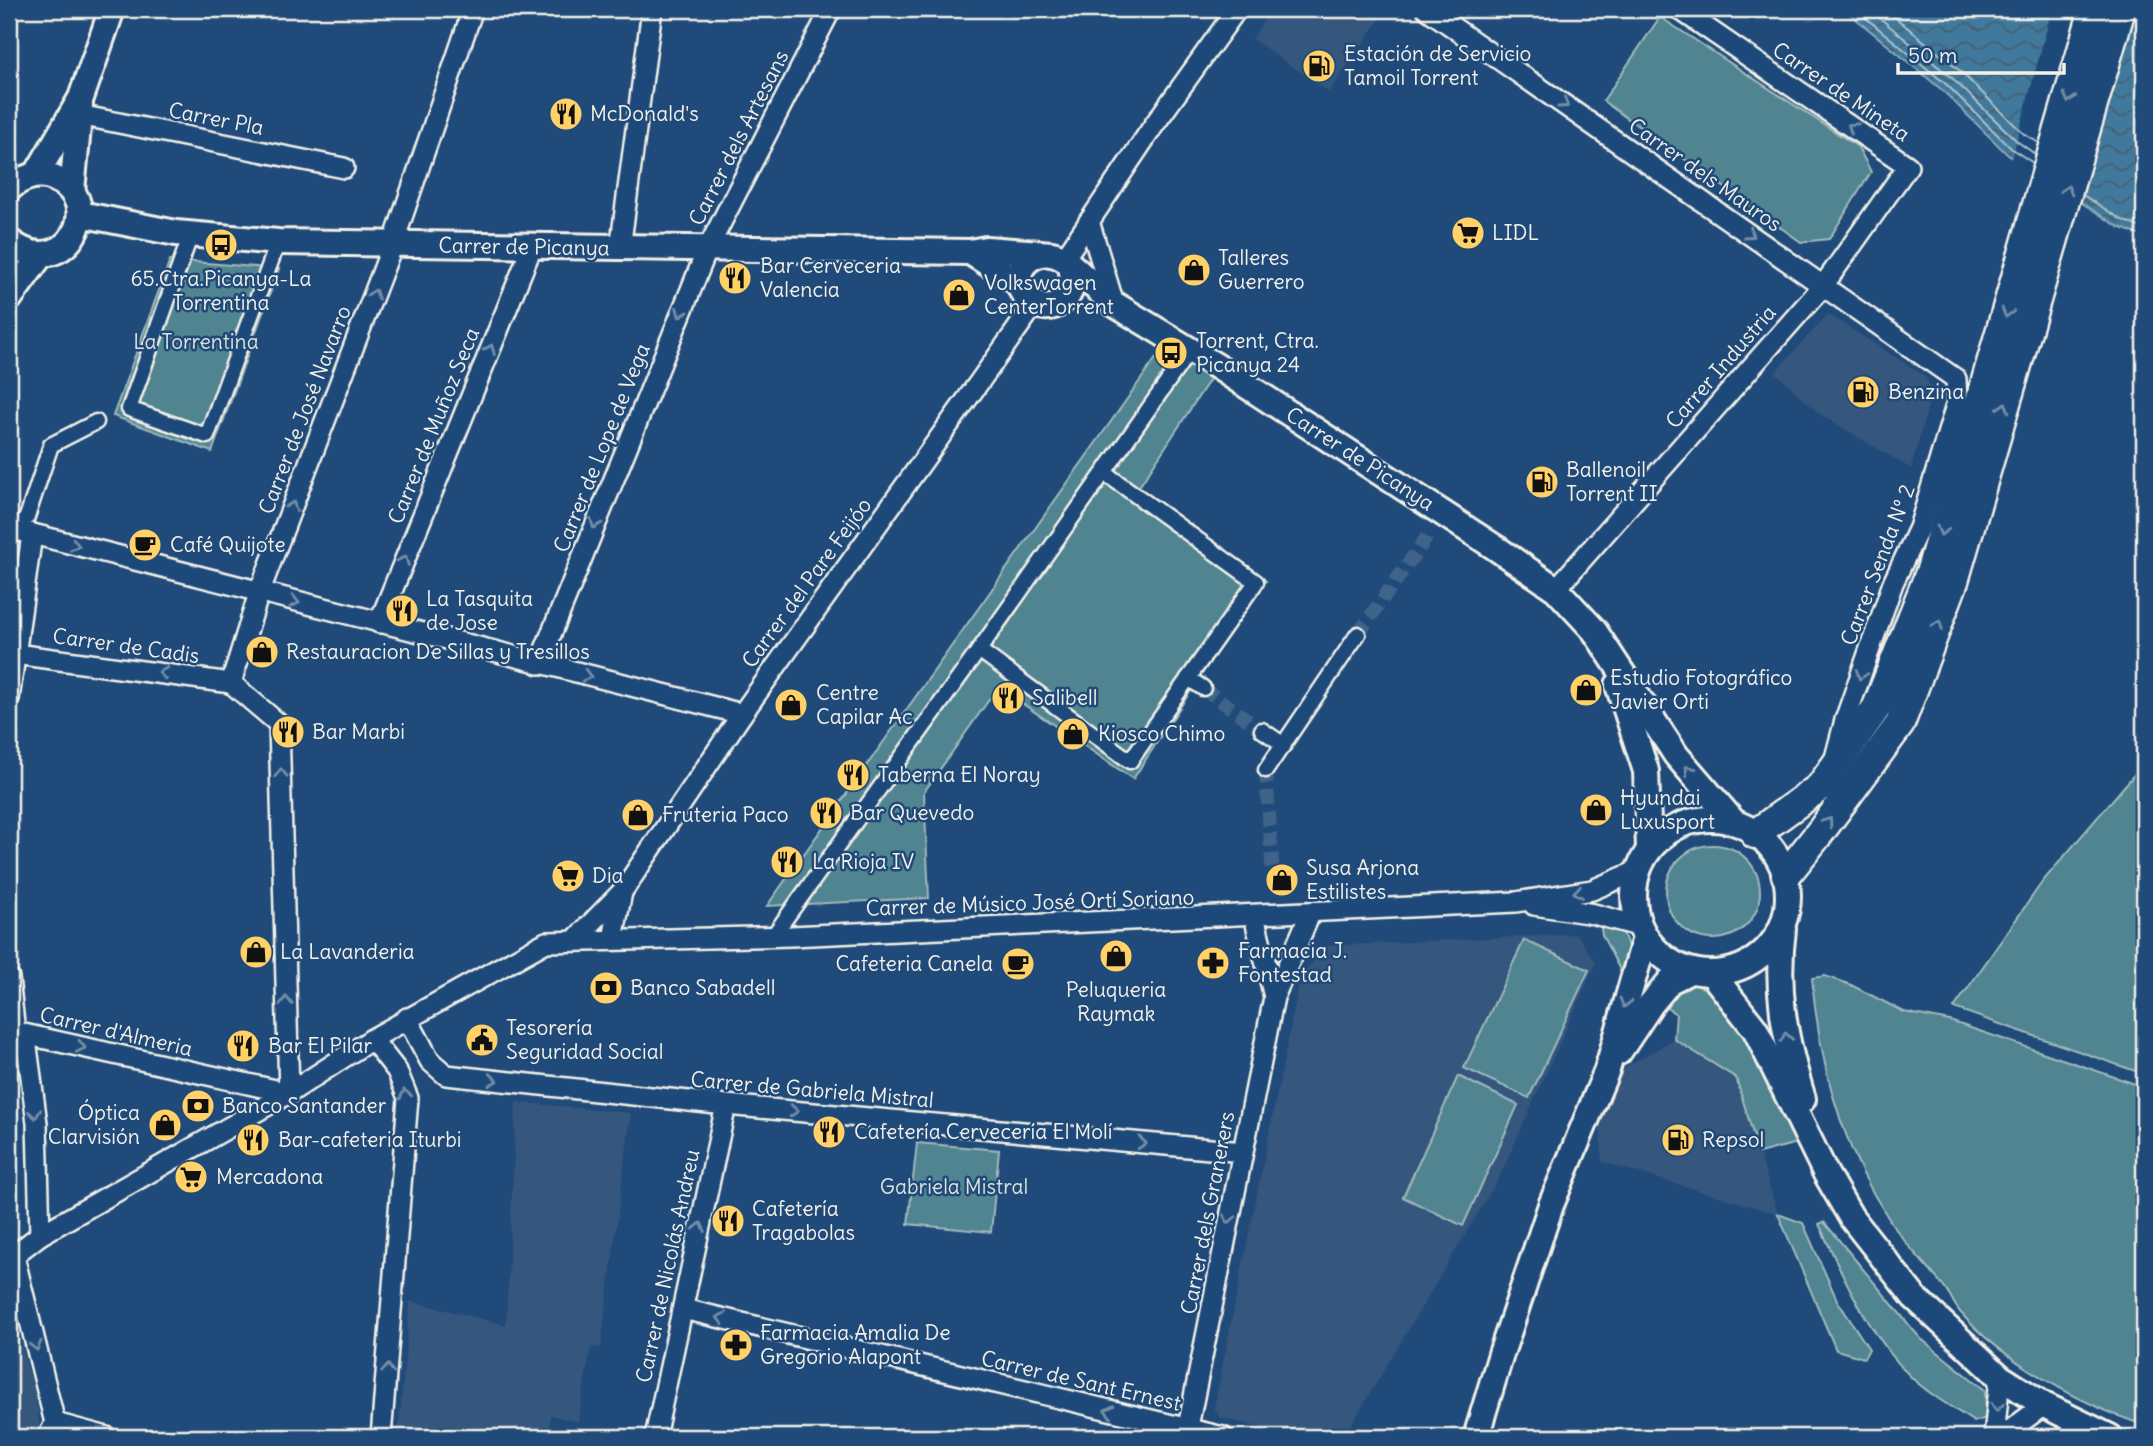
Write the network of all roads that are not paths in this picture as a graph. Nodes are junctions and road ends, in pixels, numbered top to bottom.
1 (112, 9) edge
2 (473, 9) edge
3 (652, 9) edge
4 (831, 9) edge
5 (1237, 9) edge
6 (1427, 9) edge
7 (1679, 9) edge
8 (2094, 9) edge
9 (2121, 9) edge
10 (80, 106) junction
11 (1908, 166) joint
12 (344, 168) dead end
13 (36, 175) junction
14 (9, 190) edge
15 (76, 203) junction
16 (1089, 221) junction
17 (191, 234) junction
18 (9, 241) edge
19 (278, 242) junction
20 (393, 244) junction
21 (532, 247) junction
22 (620, 249) junction
23 (707, 250) junction
24 (2037, 251) junction
25 (970, 252) junction
26 (41, 255) junction
27 (1059, 259) junction
28 (1020, 284) junction
29 (1823, 286) junction
30 (1067, 297) junction
31 (9, 299) edge
32 (1035, 304) junction
33 (1114, 304) junction
34 (1190, 350) junction
35 (1956, 379) joint
36 (96, 422) dead end
37 (1105, 473) junction
38 (19, 531) edge
39 (1556, 589) junction
40 (259, 593) junction
41 (379, 623) junction
42 (1594, 630) junction
43 (1357, 634) tunnel mouth
44 (979, 650) junction
45 (15, 654) junction
46 (539, 664) junction
47 (1188, 678) junction
48 (231, 682) junction
49 (1203, 688) tunnel mouth
50 (9, 699) edge
51 (741, 714) junction
52 (1262, 730) tunnel mouth
53 (1284, 745) junction
54 (1835, 766) junction
55 (1266, 770) tunnel mouth
56 (1744, 828) junction
57 (1649, 848) junction
58 (1637, 871) junction
59 (1786, 875) junction
60 (622, 892) junction
61 (1516, 902) junction
62 (1311, 912) junction
63 (1254, 916) junction
64 (1783, 928) junction
65 (1641, 932) junction
66 (773, 936) junction
67 (613, 939) junction
68 (574, 941) junction
69 (1701, 972) junction
70 (9, 978) edge
71 (1274, 997) junction
72 (407, 1018) junction
73 (12, 1034) edge
74 (372, 1039) junction
75 (1606, 1070) junction
76 (289, 1093) junction
77 (726, 1105) junction
78 (1243, 1152) junction
79 (1826, 1174) junction
80 (40, 1235) junction
81 (12, 1258) edge
82 (683, 1309) junction
83 (2000, 1377) junction
84 (2044, 1405) junction
85 (52, 1430) edge
86 (1187, 1433) edge
87 (107, 1437) edge
88 (381, 1437) edge
89 (655, 1437) edge
90 (1223, 1437) edge
91 (1476, 1437) edge
92 (1994, 1437) edge
93 (2001, 1437) edge
94 (2110, 1437) edge

1 - 10 street
2 - 20 street, Carrer de José Navarro
3 - 22 street
4 - 23 street, Carrer dels Artesans
5 - 16 street
6 -> 29 street, Carrer dels Mauros
11 -> 7 street, Carrer de Mineta
8 -> 24 main road
24 -> 9 main road
10 - 12 street, Carrer Pla
10 - 13 street
10 - 15 street
11 - 29 street, Carrer Industria
13 - 14 street
13 - 15 street, Carrer de Picanya
15 - 17 street, Carrer de Picanya
15 - 26 street
16 - 27 street
16 - 33 street
17 - 19 street, Carrer de Picanya
17 - 19 street
18 - 26 street
19 - 20 street, Carrer de Picanya
20 - 21 street, Carrer de Picanya
40 -> 20 street, Carrer de José Navarro
21 - 22 street, Carrer de Picanya
41 -> 21 street, Carrer de Muñoz Seca
22 - 23 street, Carrer de Picanya
23 - 25 street, Carrer de Picanya
23 -> 46 street, Carrer de Lope de Vega
24 -> 54 main road
59 -> 24 main road
25 - 27 street, Carrer de Picanya
25 - 28 street
26 - 31 street
27 - 28 street
27 - 30 street
27 - 33 street, Carrer de Picanya
28 - 32 street
29 - 35 street, Carrer dels Mauros
29 - 39 street, Carrer Industria
30 - 32 street
30 - 33 street, Carrer de Picanya
32 - 51 street, Carrer del Pare Feijóo
33 - 34 street, Carrer de Picanya
34 - 37 street
34 - 39 street, Carrer de Picanya
35 -> 54 street, Carrer Senda Nº 2
36 - 38 street
37 - 44 street
37 - 47 street
38 -> 40 street
38 - 45 street
39 - 42 street, Carrer de Picanya
40 -> 41 street
40 - 48 street, Carrer de José Navarro
41 - 46 street
56 -> 42 street, Carrer de Picanya
42 - 57 street, Carrer de Picanya
43 - 53 street
44 - 47 street
44 - 66 street
48 -> 45 street, Carrer de Cadis
45 - 50 street
46 -> 51 street
47 - 49 street
76 -> 48 street
51 - 60 street, Carrer del Pare Feijóo
52 - 53 street
53 - 55 street
54 - 56 main road
56 - 57 street
56 - 59 street
57 - 58 street
58 -> 61 street, Carrer de Músico José Ortí Soriano
58 - 65 street
59 - 64 street
60 - 67 street, Carrer del Pare Feijóo
60 - 68 street, Carrer del Pare Feijóo
61 - 62 street, Carrer de Músico José Ortí Soriano
61 - 65 street, Carrer de Músico José Ortí Soriano
62 - 63 street, Carrer de Músico José Ortí Soriano
62 - 71 street, Carrer dels Granerers
63 - 66 street, Carrer de Músico José Ortí Soriano
63 - 71 street, Carrer dels Granerers
64 - 69 street
79 -> 64 street
65 - 69 street
65 -> 75 street
66 - 67 street, Carrer de Músico José Ortí Soriano
67 - 68 street, Carrer de Músico José Ortí Soriano
68 - 72 street, Carrer de Músico José Ortí Soriano
69 - 75 street
69 - 79 street
70 - 73 street
71 - 78 street, Carrer dels Granerers
72 - 74 street
72 -> 77 street, Carrer de Gabriela Mistral
73 -> 76 street, Carrer d'Almeria
73 -> 80 street
74 - 76 street
88 -> 74 street
75 - 91 street
76 - 80 street
77 -> 78 street, Carrer de Gabriela Mistral
82 -> 77 street, Carrer de Nicolás Andreu
78 -> 86 street, Carrer dels Granerers
79 - 83 street
80 - 81 street
81 -> 85 street
86 -> 82 street, Carrer de Sant Ernest
82 - 89 street, Carrer de Nicolás Andreu
83 - 84 street
83 -> 92 street
84 - 93 street
84 - 94 street
85 - 87 street
86 - 90 street, Carrer de Sant Ernest

